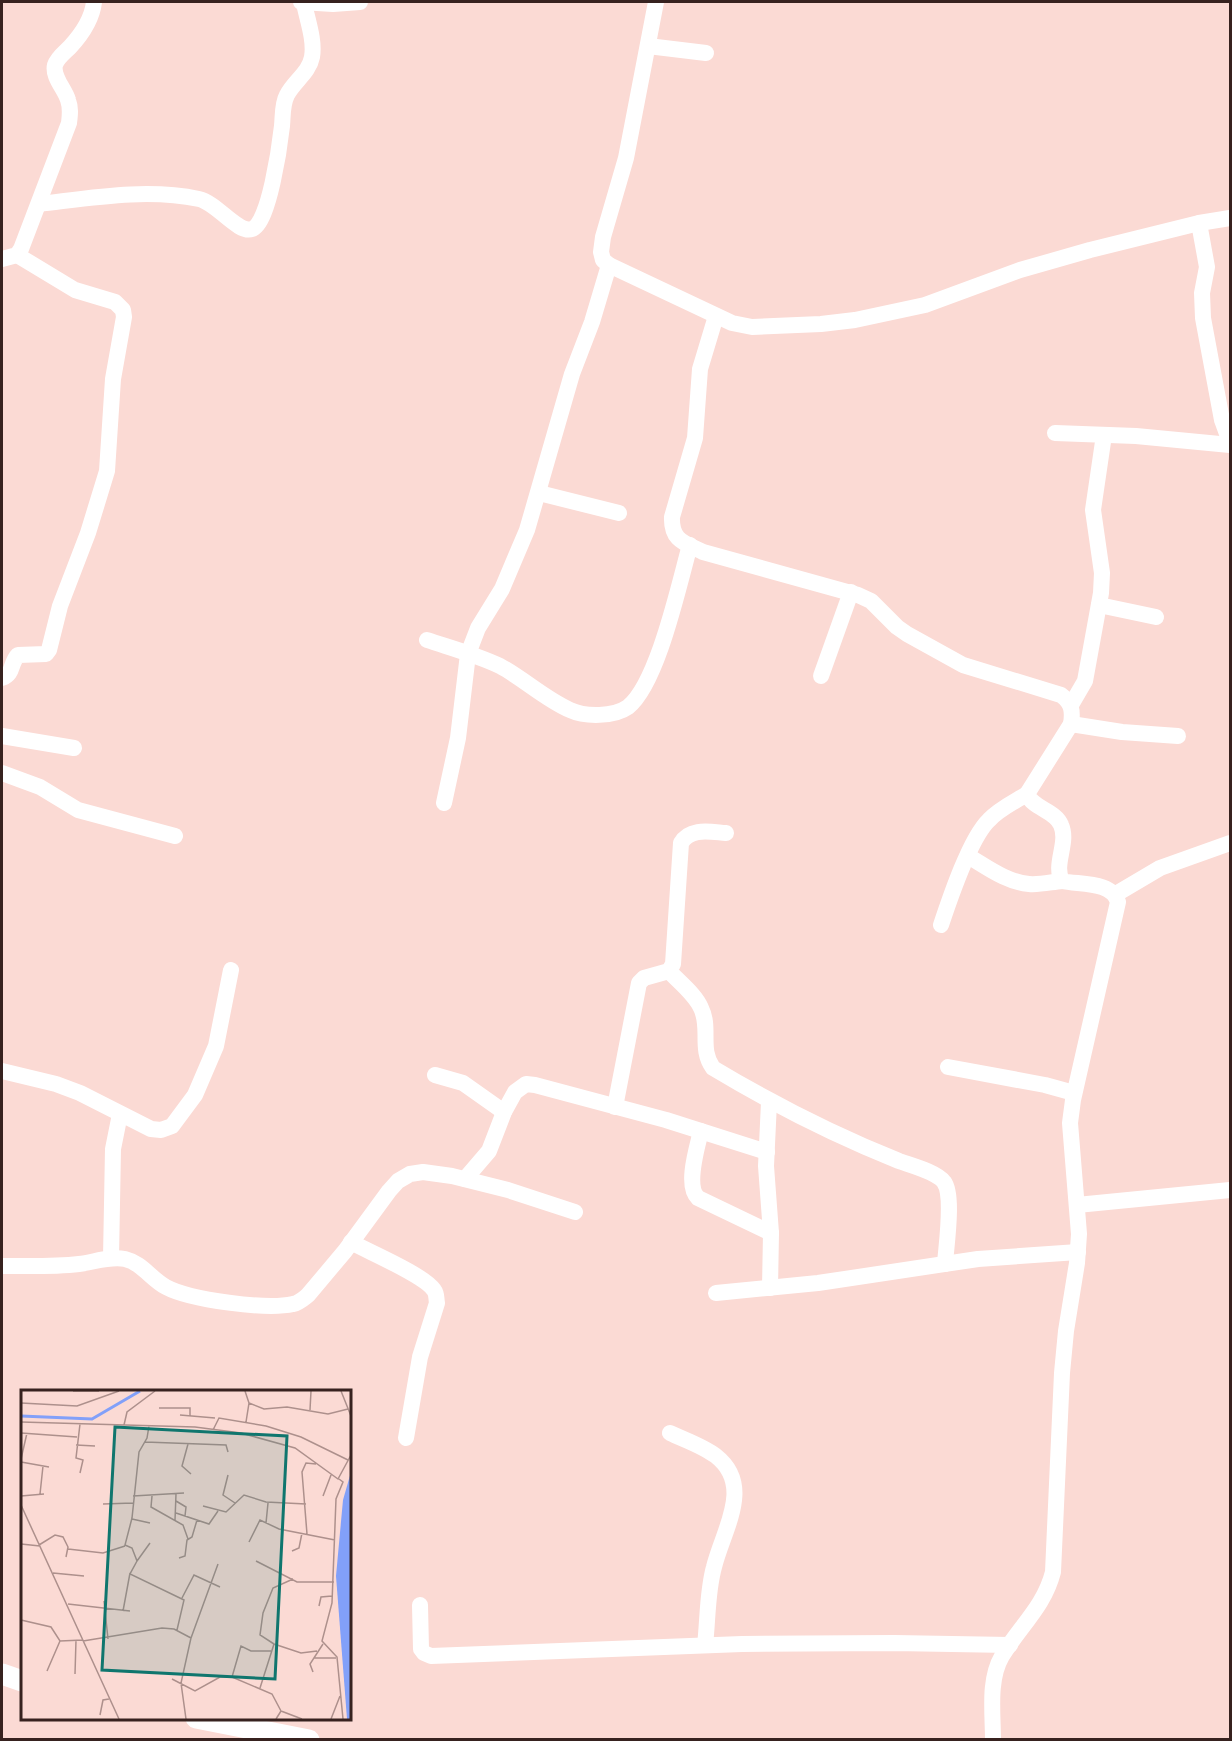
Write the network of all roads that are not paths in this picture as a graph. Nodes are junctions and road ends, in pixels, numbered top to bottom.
1 (94, 2) edge
2 (302, 2) edge
3 (360, 2) edge
4 (656, 2) edge
5 (648, 46) junction
6 (706, 53) dead end
7 (39, 204) junction
8 (1230, 218) edge
9 (1199, 223) junction
10 (9, 257) edge
11 (609, 265) junction
12 (716, 316) junction
13 (1055, 433) dead end
14 (1104, 435) junction
15 (1230, 444) edge
16 (539, 492) junction
17 (619, 513) dead end
18 (690, 545) junction
19 (851, 592) junction
20 (1099, 605) junction
21 (1156, 617) dead end
22 (427, 640) dead end
23 (468, 654) junction
24 (821, 676) dead end
25 (2, 678) edge
26 (1071, 705) junction
27 (1071, 724) junction
28 (2, 736) edge
29 (1178, 736) dead end
30 (74, 748) dead end
31 (2, 773) edge
32 (1027, 794) junction
33 (444, 803) dead end
34 (726, 833) dead end
35 (175, 836) dead end
36 (1230, 843) edge
37 (968, 856) junction
38 (1062, 881) junction
39 (1116, 894) junction
40 (941, 924) dead end
41 (231, 970) dead end
42 (669, 971) junction
43 (948, 1067) dead end
44 (2, 1071) edge
45 (435, 1075) dead end
46 (1074, 1093) junction
47 (769, 1102) junction
48 (615, 1107) junction
49 (504, 1112) junction
50 (120, 1114) junction
51 (700, 1131) junction
52 (767, 1152) junction
53 (465, 1179) junction
54 (1230, 1190) edge
55 (1077, 1205) junction
56 (575, 1212) dead end
57 (771, 1233) junction
58 (351, 1242) junction
59 (1078, 1252) junction
60 (111, 1258) junction
61 (945, 1264) junction
62 (2, 1266) edge
63 (770, 1288) junction
64 (716, 1293) dead end
65 (670, 1433) dead end
66 (406, 1438) dead end
67 (420, 1605) dead end
68 (705, 1645) junction
69 (1010, 1646) junction
70 (2, 1674) edge
71 (21, 1681) edge
72 (201, 1720) edge
73 (309, 1740) edge
74 (993, 1740) edge

1 - 7 street
2 - 3 street
2 - 7 street
4 - 5 street
5 - 6 street
5 - 11 street
7 - 10 street
8 - 9 street
9 - 12 street
9 - 15 street
10 - 25 street
11 - 12 street
11 - 16 street
12 - 18 street
13 - 14 street
14 - 15 street
14 - 20 street
16 - 17 street
16 - 23 street
18 - 19 street
18 - 23 street
19 - 24 street
19 - 26 street
20 - 21 street
20 - 26 street
22 - 23 street
23 - 33 street
26 - 27 street
27 - 29 street
27 - 32 street
28 - 30 street
31 - 35 street
32 - 37 street
32 - 38 street
34 - 42 street
36 - 39 street
37 - 38 street
37 - 40 street
38 - 39 street
39 - 46 street
41 - 50 street
42 - 47 street
42 - 48 street
43 - 46 street
44 - 50 street
45 - 49 street
46 - 55 street
47 - 52 street
47 - 61 street
48 - 49 street
48 - 51 street
49 - 53 street
50 - 60 street
51 - 52 street
51 - 57 street
52 - 57 street
53 - 56 street
53 - 58 street
54 - 55 street
55 - 59 street
57 - 63 street
58 - 60 street
58 - 66 street
59 - 61 street
59 - 69 street
60 - 62 street
61 - 63 street
63 - 64 street
65 - 68 street
67 - 68 street
68 - 69 street
69 - 74 street
70 - 71 main road
72 - 73 main road

